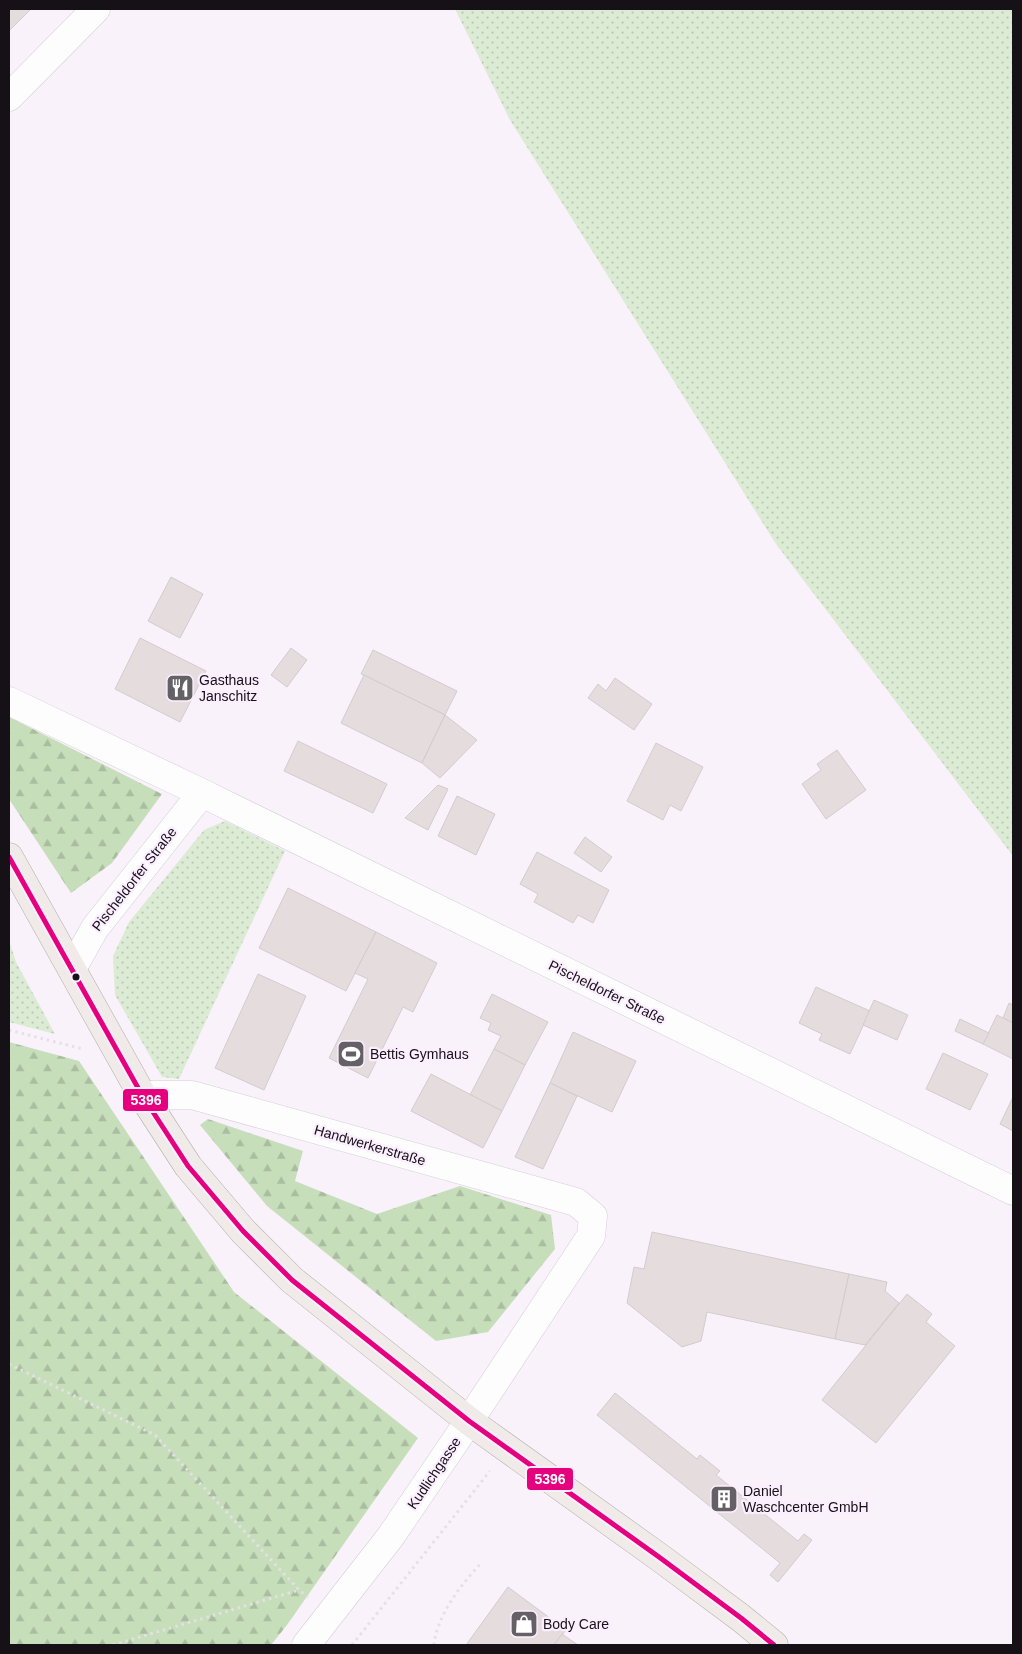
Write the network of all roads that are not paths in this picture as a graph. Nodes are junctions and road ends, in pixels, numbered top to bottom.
1 (96, 9) edge
2 (9, 97) edge
3 (9, 700) edge
4 (202, 793) junction
5 (9, 857) edge
6 (72, 969) junction
7 (142, 1095) junction
8 (1013, 1191) edge
9 (593, 1216) joint
10 (469, 1421) junction
11 (306, 1645) edge
12 (774, 1645) edge

1 - 2 street
3 - 4 street, Pischeldorfer Straße
4 - 6 street, Pischeldorfer Straße
4 - 8 street, Pischeldorfer Straße
5 - 6 main road
6 - 7 main road
7 - 9 street, Handwerkerstraße
7 - 10 main road
9 - 10 street, Kudlichgasse
10 - 11 street, Kudlichgasse
10 - 12 main road

